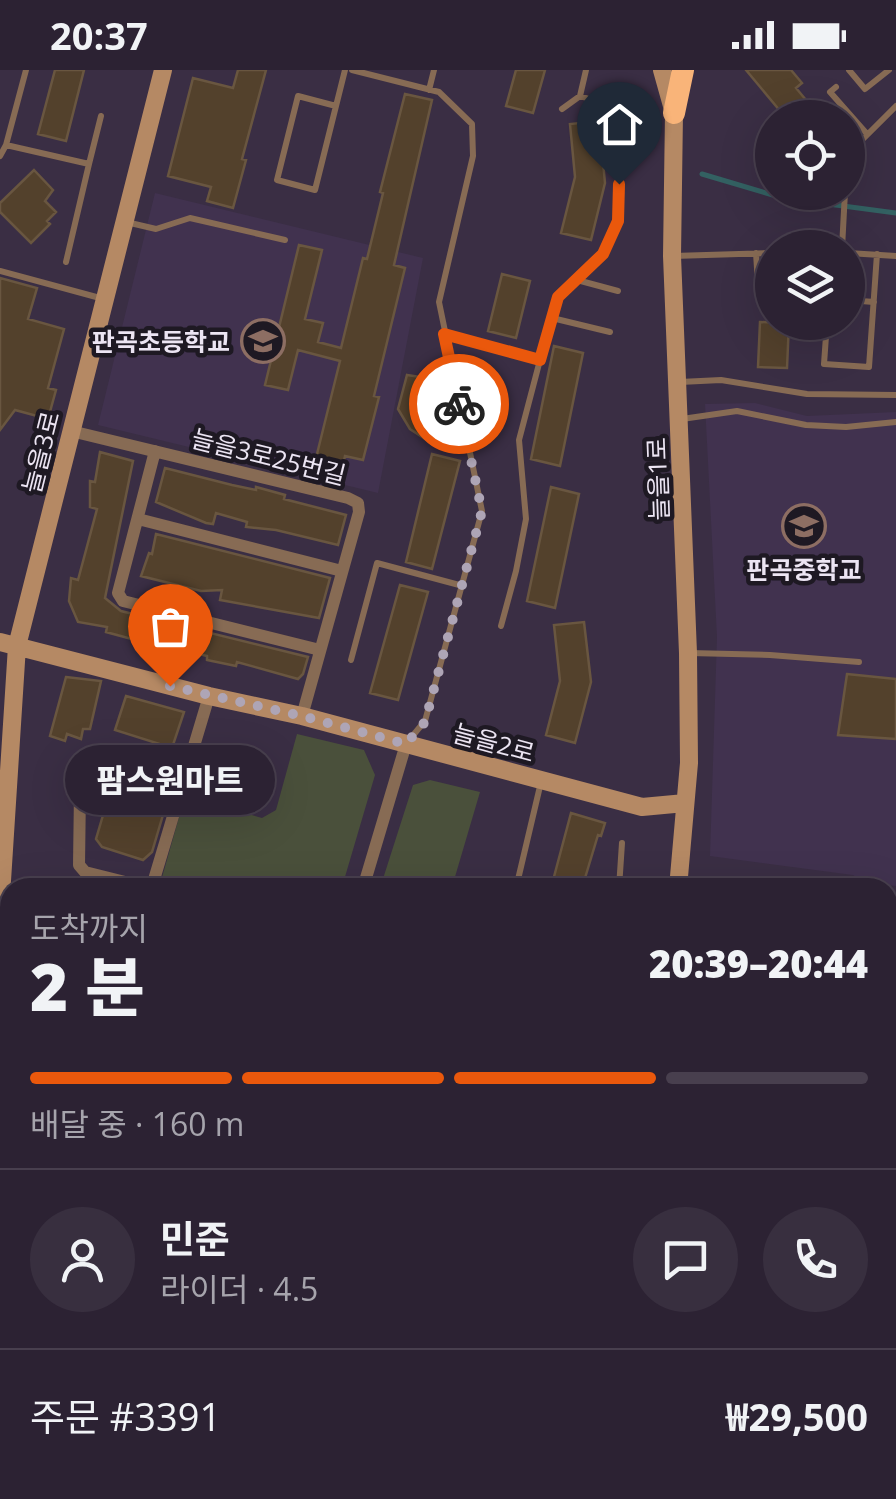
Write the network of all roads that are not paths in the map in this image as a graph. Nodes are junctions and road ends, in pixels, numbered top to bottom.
1 (26, 70) edge
2 (164, 70) edge
3 (349, 70) edge
4 (434, 70) edge
5 (586, 70) edge
6 (662, 70) edge
7 (683, 70) edge
8 (849, 70) edge
9 (889, 70) edge
10 (836, 88) dead end
11 (429, 90) junction
12 (580, 96) junction
13 (336, 106) junction
14 (896, 106) edge
15 (562, 109) dead end
16 (674, 113) junction
17 (101, 116) dead end
18 (868, 134) junction
19 (865, 140) edge
20 (6, 145) junction
21 (0, 156) edge
22 (89, 164) junction
23 (125, 222) junction
24 (285, 240) dead end
25 (755, 253) edge
26 (865, 254) edge
27 (877, 254) junction
28 (672, 256) junction
29 (896, 256) edge
30 (66, 262) dead end
31 (0, 271) edge
32 (576, 280) junction
33 (618, 292) dead end
34 (105, 300) junction
35 (865, 301) edge
36 (874, 302) junction
37 (552, 318) junction
38 (610, 332) dead end
39 (444, 334) junction
40 (826, 340) edge
41 (540, 360) junction
42 (678, 382) junction
43 (896, 395) edge
44 (680, 419) junction
45 (896, 422) edge
46 (71, 431) junction
47 (155, 451) junction
48 (138, 520) junction
49 (342, 571) junction
50 (464, 586) junction
51 (500, 626) dead end
52 (8, 644) edge
53 (320, 650) junction
54 (688, 653) junction
55 (351, 660) dead end
56 (859, 662) dead end
57 (209, 696) junction
58 (302, 716) junction
59 (406, 744) junction
60 (541, 781) junction
61 (178, 802) junction
62 (685, 802) junction
63 (622, 842) dead end
64 (1, 878) edge
65 (109, 878) edge
66 (155, 878) edge
67 (366, 878) edge
68 (518, 878) edge
69 (619, 878) edge
70 (679, 878) edge

1 - 20 lane
2 - 23 street, 늘을3로
3 - 11 lane
3 - 13 lane
4 - 11 lane
5 - 12 lane
6 - 16 street, 늘을1로
7 - 16 highway
8 - 9 lane
10 - 18 lane
11 - 39 lane
12 - 15 lane
12 - 32 lane
13 - 13 lane
14 - 18 lane
16 - 28 street, 늘을1로
17 - 22 lane
18 - 19 lane
20 - 21 lane
20 - 22 lane
22 - 30 lane
23 - 24 lane
23 - 34 street, 늘을3로
25 - 28 lane
26 - 27 lane
27 - 29 lane
27 - 36 lane
28 - 42 street, 늘을1로
31 - 34 lane
32 - 33 lane
32 - 37 lane
34 - 46 street, 늘을3로
35 - 36 lane
36 - 40 lane
37 - 38 lane
37 - 41 lane
39 - 41 lane
39 - 50 lane
41 - 51 lane
42 - 43 lane
42 - 44 street, 늘을1로
44 - 45 lane
44 - 54 street, 늘을1로
46 - 47 street, 늘을3로25번길
46 - 52 street, 늘을3로
47 - 48 street
47 - 49 street, 늘을3로25번길
48 - 49 street
48 - 53 street
49 - 53 street, 늘을3로25번길
50 - 55 lane
50 - 59 lane
52 - 57 street, 늘을2로
52 - 64 street, 늘을3로
53 - 58 street, 늘을3로25번길
54 - 56 lane
54 - 62 street, 늘을1로
57 - 58 street, 늘을2로
57 - 61 street
58 - 59 street, 늘을2로
59 - 60 street, 늘을2로
59 - 67 street
60 - 62 street, 늘을2로
60 - 68 lane
61 - 65 street
61 - 66 street
62 - 70 street, 늘을1로
63 - 69 lane

